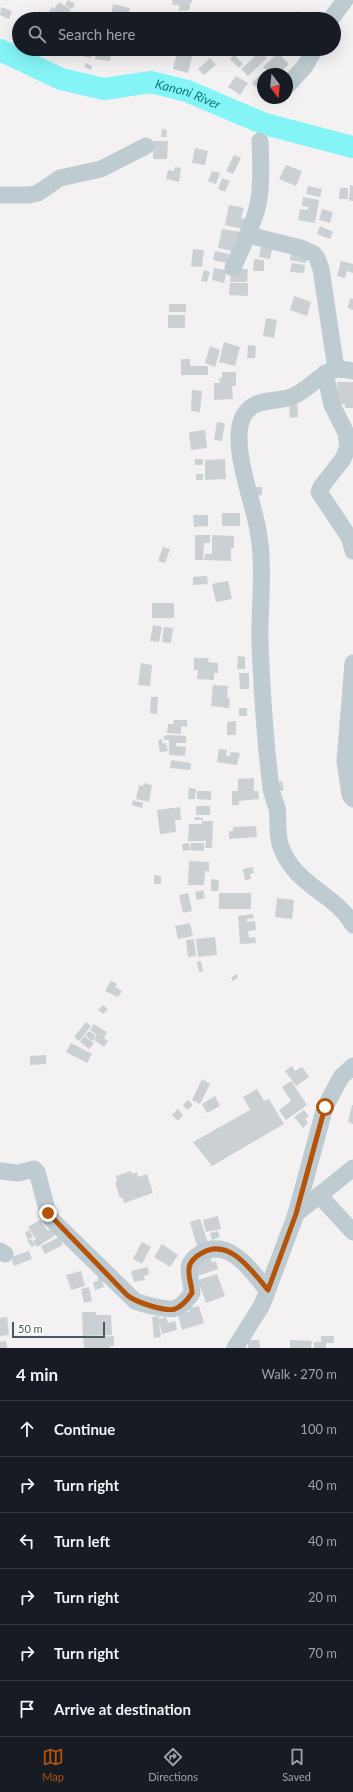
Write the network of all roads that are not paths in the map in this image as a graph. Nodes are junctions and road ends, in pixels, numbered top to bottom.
1 (345, 0) edge
2 (336, 12) edge
3 (311, 56) edge
4 (293, 79) edge
5 (260, 141) dead end
6 (146, 146) dead end
7 (0, 195) edge
8 (248, 235) junction
9 (233, 268) dead end
10 (330, 371) junction
11 (353, 371) edge
12 (353, 551) edge
13 (353, 663) edge
14 (353, 799) edge
15 (352, 922) edge
16 (353, 1066) edge
17 (353, 1168) edge
18 (0, 1171) edge
19 (319, 1195) junction
20 (296, 1214) junction
21 (353, 1232) edge
22 (268, 1290) junction
23 (234, 1348) edge

1 - 2 street
3 - 4 street
5 - 8 street
6 - 7 street
8 - 9 street
8 - 10 street
10 - 11 street
10 - 12 street
10 - 15 street
13 - 14 street
16 - 20 street
17 - 19 street
18 - 22 street
19 - 20 street
19 - 21 street
20 - 22 street
22 - 23 street

